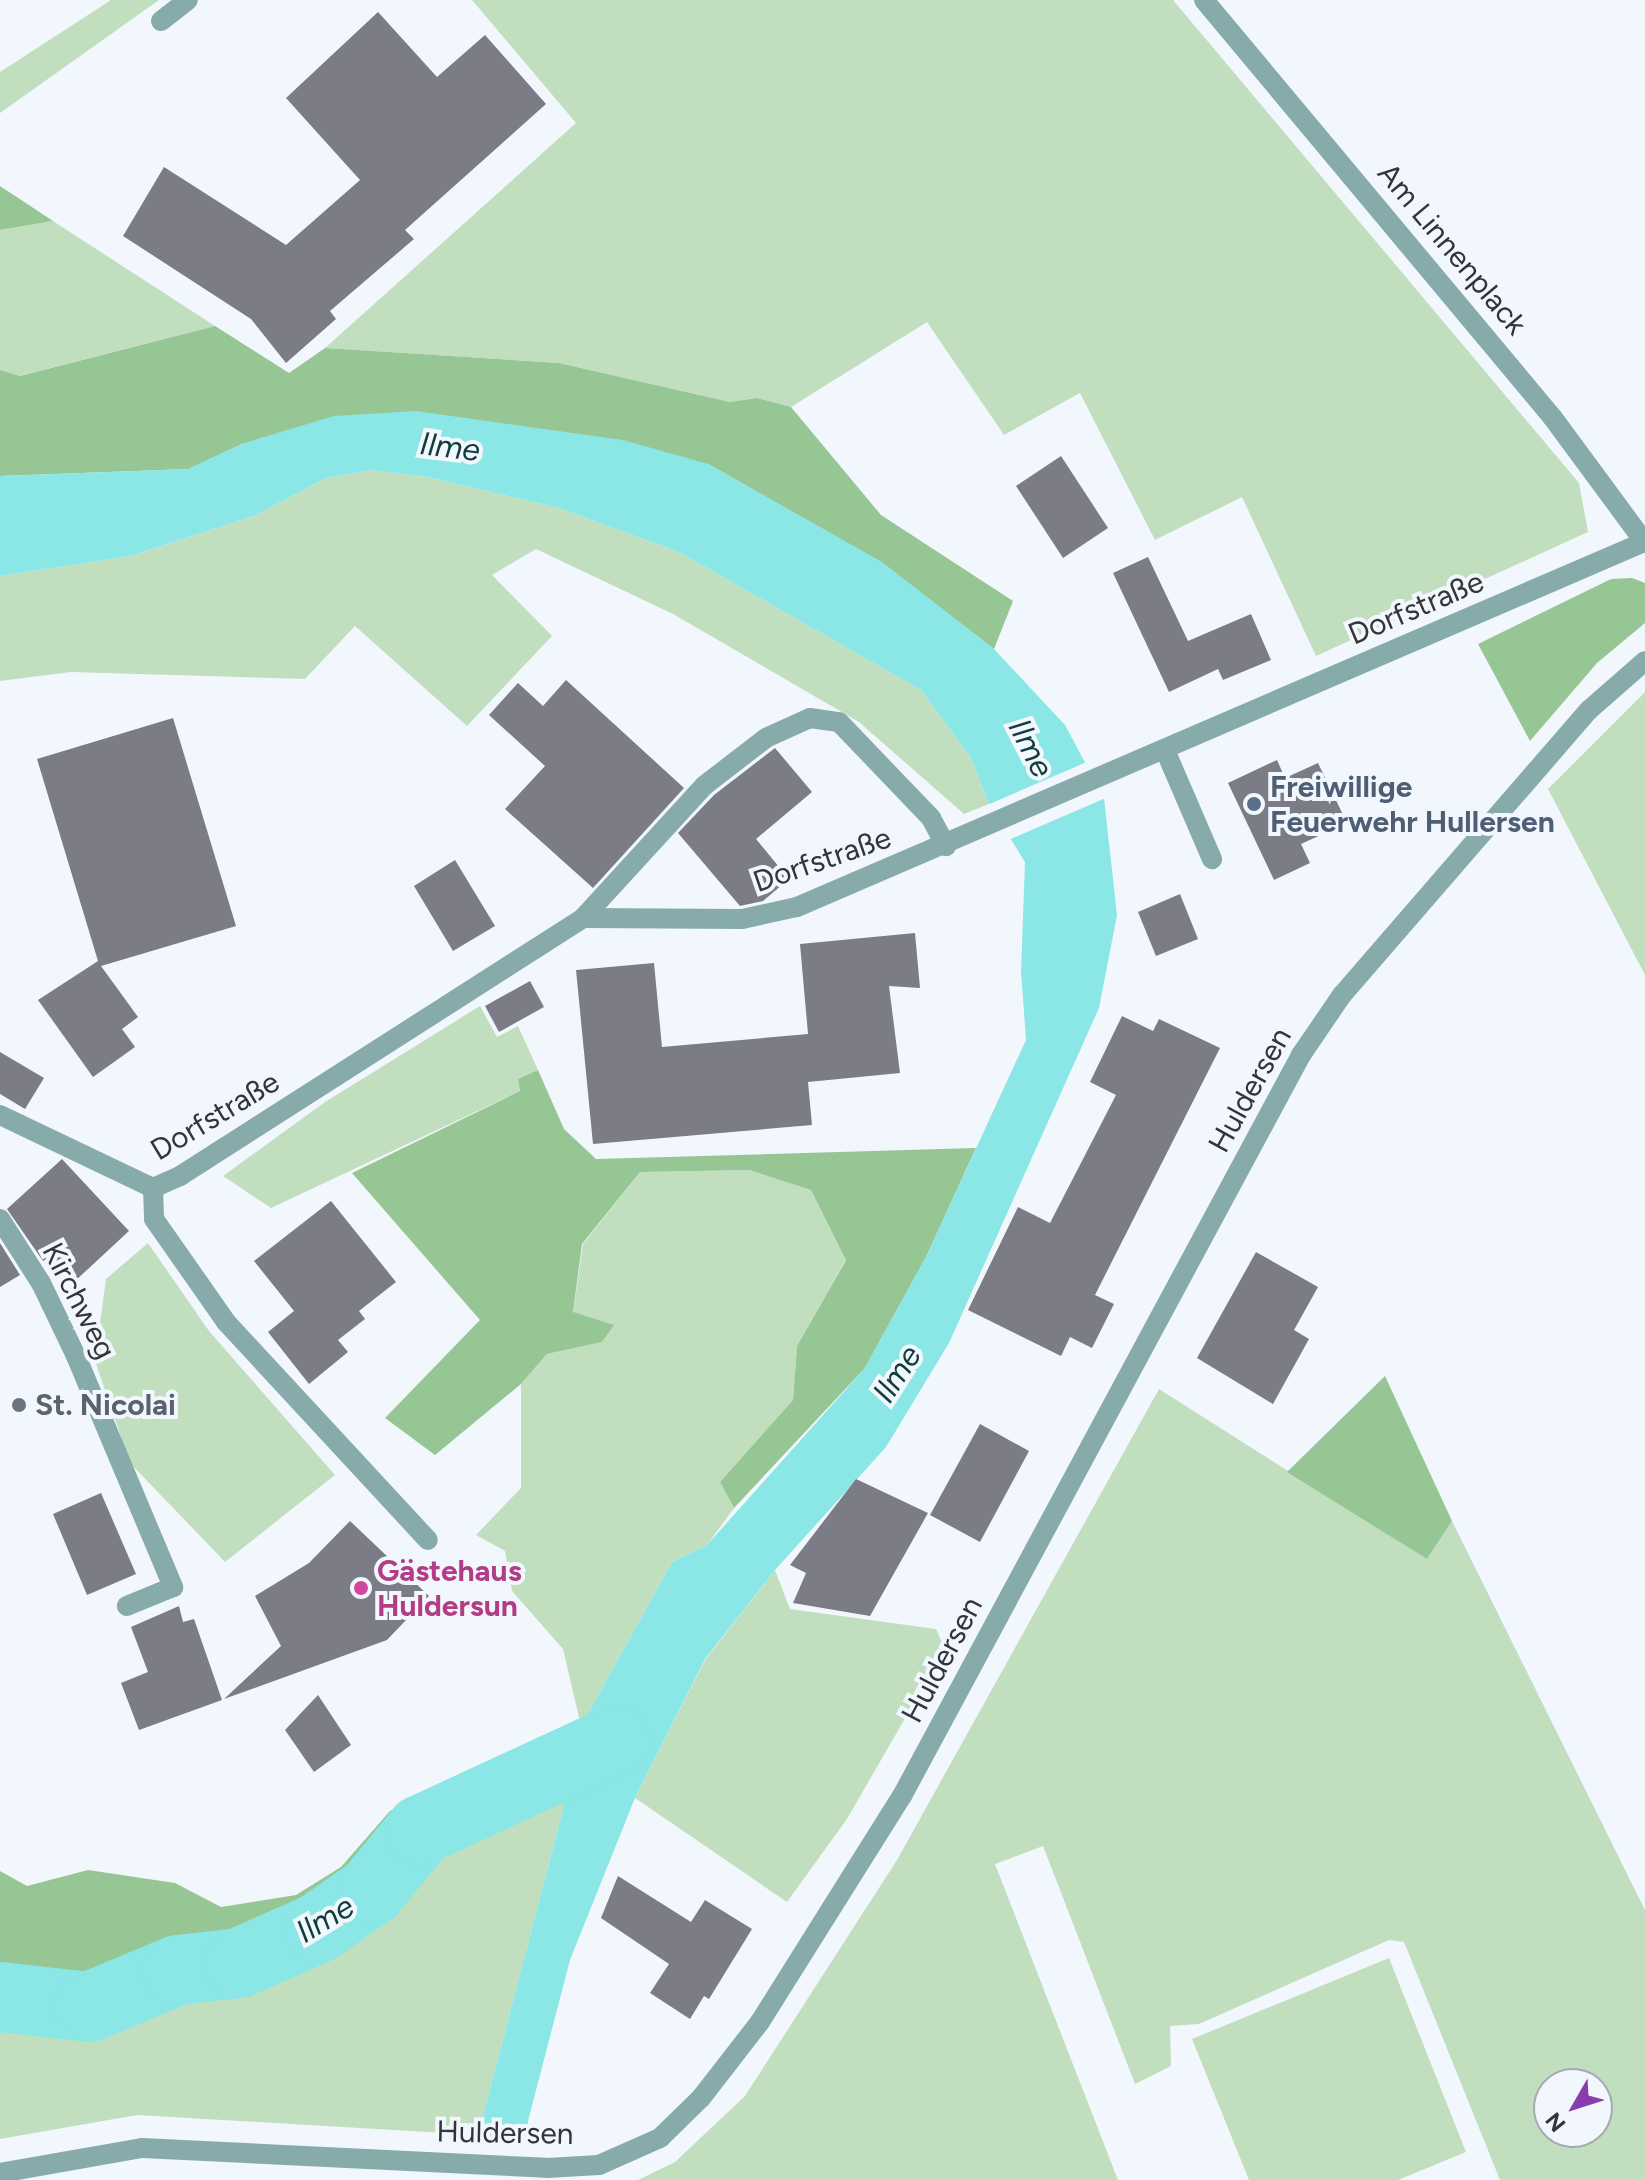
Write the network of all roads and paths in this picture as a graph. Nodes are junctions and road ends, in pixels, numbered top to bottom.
1 (188, 0) edge
2 (1204, 0) edge
3 (161, 21) dead end
4 (1644, 542) edge
5 (1645, 661) edge
6 (1165, 750) junction
7 (946, 846) junction
8 (1212, 859) dead end
9 (583, 918) junction
10 (0, 1115) edge
11 (153, 1188) junction
12 (0, 1219) edge
13 (428, 1540) dead end
14 (127, 1606) dead end
15 (0, 2173) edge
16 (27, 2174) edge

1 - 3 street
2 - 4 street, Am Linnenplack
4 - 6 street, Dorfstraße
5 - 16 street, Huldersen
6 - 7 street, Dorfstraße
6 - 8 street
7 - 9 street, Dorfstraße
7 - 9 street
9 - 11 street, Dorfstraße
10 - 11 street, Dorfstraße
11 - 13 street
12 - 14 street, Kirchweg
15 - 16 street, Huldersen

